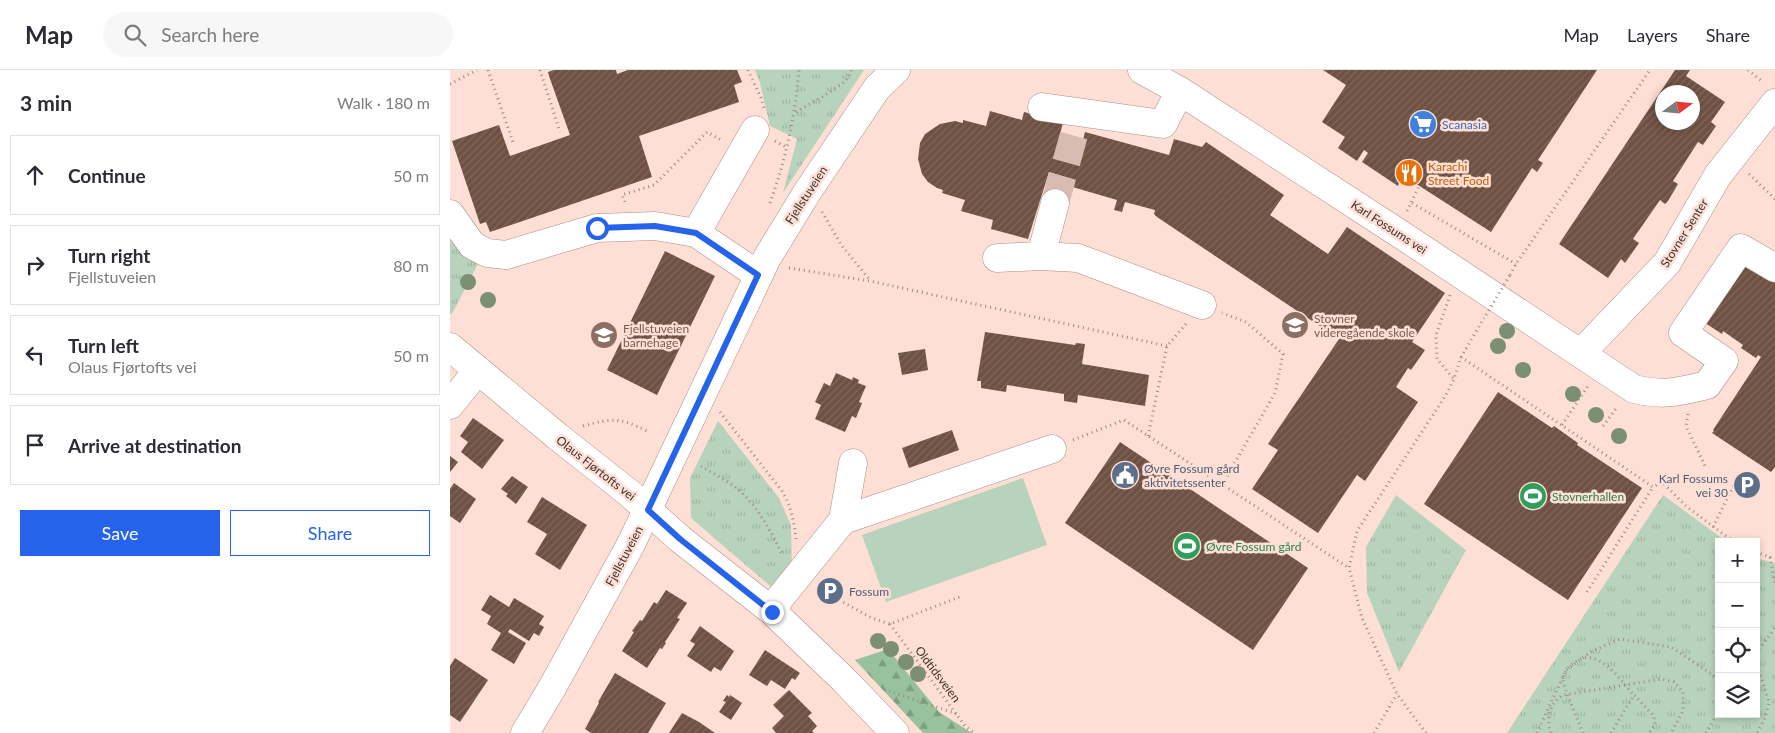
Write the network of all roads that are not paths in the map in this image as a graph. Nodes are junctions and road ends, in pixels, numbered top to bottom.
1 (1142, 70) edge
2 (884, 76) edge
3 (1180, 92) junction
4 (1775, 103) edge
5 (1042, 107) dead end
6 (754, 131) road end
7 (1055, 203) tunnel mouth
8 (450, 214) edge
9 (696, 233) junction
10 (1041, 256) junction
11 (997, 258) dead end
12 (1775, 268) edge
13 (758, 275) junction
14 (1202, 306) road end
15 (450, 347) edge
16 (1581, 353) junction
17 (478, 370) junction
18 (450, 405) edge
19 (1052, 449) road end
20 (853, 463) dead end
21 (648, 510) junction
22 (843, 520) junction
23 (772, 612) junction
24 (524, 733) edge
25 (895, 733) edge

1 - 3 street, Karl Fossums vei
2 - 13 street, Fjellstuveien
3 - 5 street
3 - 16 street, Karl Fossums vei
4 - 16 street, Stovner Senter
6 - 9 street
7 - 10 street
8 - 9 street
9 - 13 street
10 - 11 street
10 - 14 street
12 - 16 street, Karl Fossums vei
13 - 21 street, Fjellstuveien
15 - 17 street, Olaus Fjørtofts vei
17 - 18 street
17 - 21 street, Olaus Fjørtofts vei
19 - 22 street
20 - 22 street
21 - 23 street, Olaus Fjørtofts vei
21 - 24 street, Fjellstuveien
22 - 23 street
23 - 25 street, Olaus Fjørtofts vei

